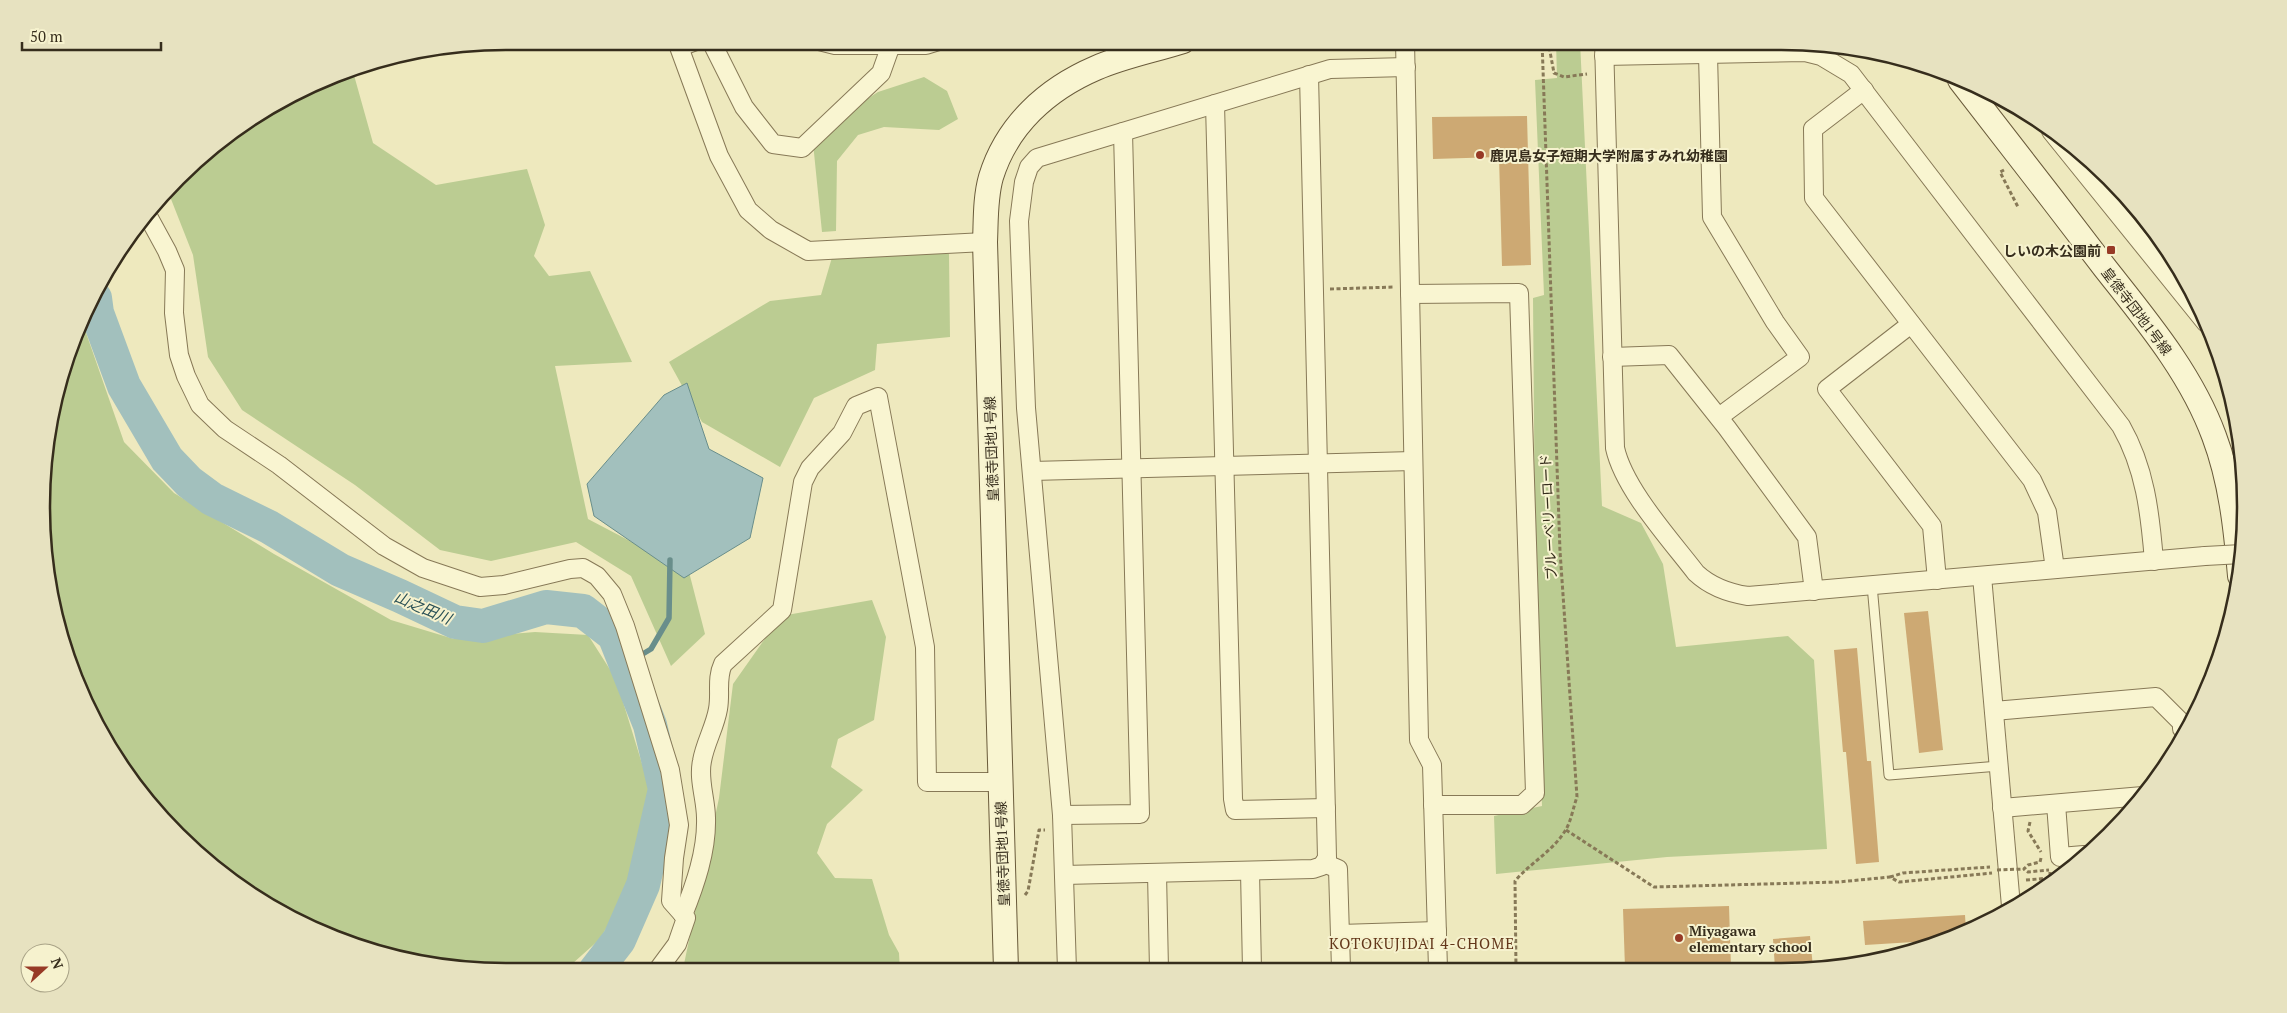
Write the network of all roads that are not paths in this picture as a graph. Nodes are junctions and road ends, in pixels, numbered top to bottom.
1 (680, 50) edge
2 (716, 50) edge
3 (889, 50) edge
4 (1154, 50) edge
5 (1405, 50) edge
6 (1604, 50) edge
7 (1625, 50) edge
8 (1708, 54) junction
9 (1406, 67) junction
10 (1309, 75) junction
11 (1864, 90) junction
12 (1969, 91) edge
13 (1215, 104) junction
14 (1123, 132) junction
15 (2068, 153) edge
16 (151, 221) edge
17 (985, 242) junction
18 (1410, 290) junction
19 (2187, 300) edge
20 (1911, 324) junction
21 (1612, 357) junction
22 (1719, 418) junction
23 (1414, 461) junction
24 (1318, 463) junction
25 (1225, 466) junction
26 (1131, 468) junction
27 (1032, 471) junction
28 (2236, 532) edge
29 (2234, 554) edge
30 (2154, 561) junction
31 (2055, 569) junction
32 (1982, 576) junction
33 (1937, 580) junction
34 (1872, 585) junction
35 (1814, 590) junction
36 (1994, 711) junction
37 (2182, 723) edge
38 (1999, 766) junction
39 (1000, 782) junction
40 (2132, 797) edge
41 (2056, 804) junction
42 (1433, 805) junction
43 (1326, 808) junction
44 (2002, 808) junction
45 (1062, 815) junction
46 (2073, 856) edge
47 (1324, 863) junction
48 (1250, 871) junction
49 (1157, 873) junction
50 (1064, 875) junction
51 (2011, 901) edge
52 (683, 915) junction
53 (1437, 931) junction
54 (1340, 934) junction
55 (663, 963) edge
56 (1006, 963) edge
57 (1067, 963) edge
58 (1159, 963) edge
59 (1252, 963) edge
60 (1341, 963) edge
61 (1438, 963) edge

1 - 17 street
2 - 3 street
4 - 17 street, 皇徳寺団地1号線
5 - 9 street
6 - 21 street
7 - 8 street
8 - 11 street
8 - 22 street
9 - 10 street
9 - 18 street
10 - 13 street
10 - 24 street
11 - 20 street
11 - 30 street
12 - 28 street, 皇徳寺団地1号線
13 - 14 street
13 - 25 street
14 - 26 street
14 - 27 street
15 - 19 street
16 - 52 street
17 - 39 street, 皇徳寺団地1号線
18 - 23 street
18 - 42 street
20 - 31 street
20 - 33 street
21 - 22 street
21 - 35 street
22 - 35 street
23 - 24 street
23 - 42 street
24 - 25 street
24 - 43 street
25 - 26 street
25 - 43 street
26 - 27 street
26 - 45 street
27 - 45 street
29 - 30 street, bridge
30 - 31 street
31 - 32 street
32 - 33 street
32 - 36 street
33 - 34 street
34 - 35 street
34 - 38 lane
36 - 37 street
36 - 38 street
38 - 44 street
39 - 52 street
39 - 56 street, 皇徳寺団地1号線
40 - 41 street
41 - 44 street
41 - 46 street
42 - 53 street
43 - 47 street
44 - 51 street
45 - 50 street
47 - 48 street
47 - 54 street
48 - 49 street
48 - 59 street
49 - 50 street
49 - 58 street
50 - 57 street
52 - 55 street
53 - 54 street
53 - 61 street
54 - 60 street

